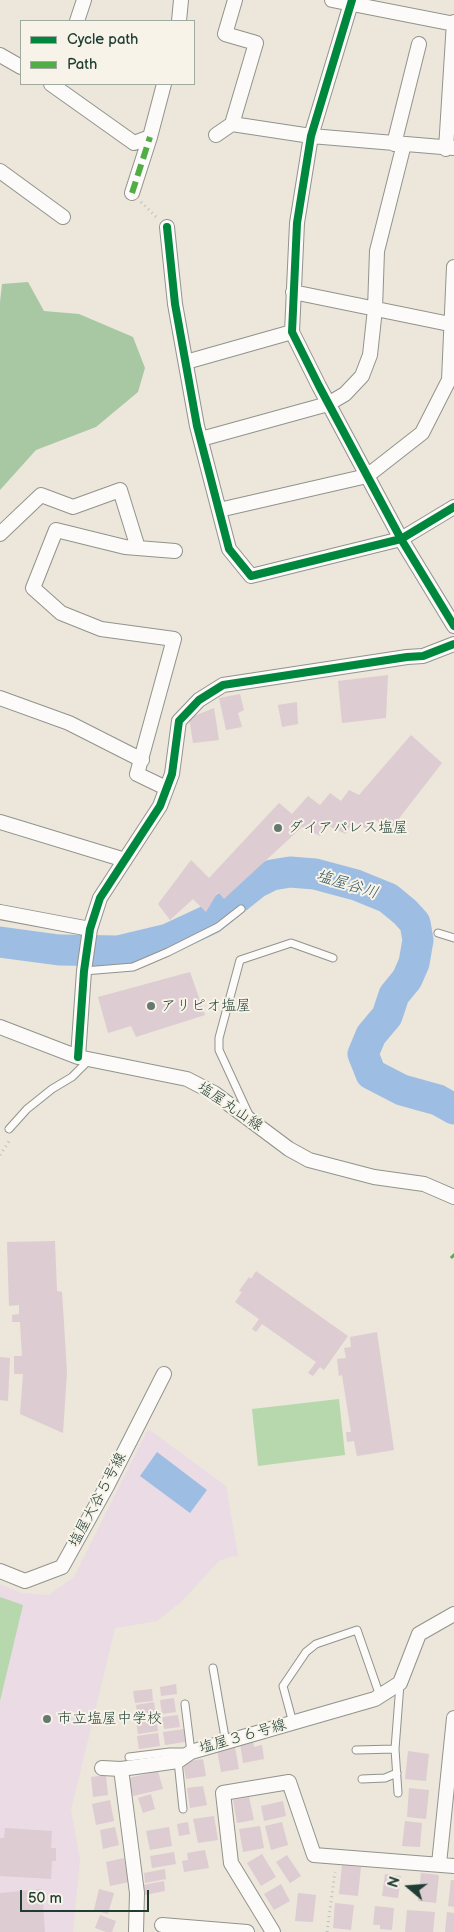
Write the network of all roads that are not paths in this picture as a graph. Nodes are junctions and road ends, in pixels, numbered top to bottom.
1 (84, 0) edge
2 (181, 0) edge
3 (235, 0) edge
4 (332, 0) edge
5 (351, 2) edge
6 (77, 20) edge
7 (179, 20) edge
8 (454, 23) edge
9 (419, 44) dead end
10 (0, 55) edge
11 (20, 66) edge
12 (53, 85) edge
13 (164, 85) edge
14 (232, 124) junction
15 (216, 135) dead end
16 (312, 136) junction
17 (150, 137) junction
18 (398, 144) junction
19 (450, 148) edge
20 (0, 171) edge
21 (132, 193) road end
22 (63, 217) dead end
23 (167, 227) road end
24 (454, 267) edge
25 (293, 292) junction
26 (375, 309) junction
27 (452, 325) edge
28 (292, 332) junction
29 (186, 362) junction
30 (328, 404) junction
31 (201, 439) junction
32 (367, 476) junction
33 (454, 507) edge
34 (219, 510) junction
35 (0, 534) edge
36 (401, 539) junction
37 (138, 548) junction
38 (175, 551) dead end
39 (454, 626) edge
40 (454, 644) edge
41 (0, 698) edge
42 (142, 760) junction
43 (166, 788) junction
44 (0, 822) edge
45 (125, 860) junction
46 (240, 909) dead end
47 (0, 912) edge
48 (90, 929) junction
49 (438, 933) dead end
50 (454, 938) edge
51 (333, 958) dead end
52 (84, 971) junction
53 (0, 1027) edge
54 (84, 1058) junction
55 (251, 1120) junction
56 (9, 1129) road end
57 (454, 1198) edge
58 (164, 1374) dead end
59 (0, 1571) edge
60 (454, 1614) edge
61 (213, 1668) dead end
62 (400, 1683) junction
63 (380, 1696) junction
64 (184, 1704) dead end
65 (454, 1718) edge
66 (293, 1723) junction
67 (226, 1743) junction
68 (395, 1749) junction
69 (356, 1750) dead end
70 (191, 1752) junction
71 (178, 1761) junction
72 (125, 1763) junction
73 (102, 1768) dead end
74 (397, 1773) junction
75 (362, 1779) dead end
76 (451, 1783) edge
77 (398, 1794) dead end
78 (183, 1809) dead end
79 (439, 1864) junction
80 (454, 1866) edge
81 (162, 1925) dead end
82 (136, 1931) edge
83 (247, 1932) edge
84 (272, 1932) edge

1 - 6 street
2 - 7 street
3 - 14 street
4 - 5 street
5 - 8 street
5 - 16 street
8 - 19 street
9 - 18 street
10 - 11 street
12 - 17 street
13 - 17 street
14 - 15 street
14 - 16 street
16 - 18 street
16 - 25 street
17 - 21 street
18 - 19 street
18 - 26 street
20 - 22 street
23 - 29 street
24 - 27 street
25 - 26 street
25 - 28 street
26 - 27 street
26 - 30 street
27 - 32 street
28 - 29 street
28 - 30 street
29 - 31 street
30 - 31 street
30 - 32 street
31 - 34 street
32 - 34 street
32 - 36 street
33 - 36 street
34 - 36 street
35 - 37 street
36 - 39 street
37 - 38 street
37 - 42 street
40 - 43 street
41 - 42 street
42 - 43 street
43 - 45 street
44 - 45 street
45 - 48 street
46 - 52 lane
47 - 48 street
48 - 52 street
49 - 50 lane
51 - 55 lane
52 - 54 street
53 - 54 street, 塩屋丸山線
54 - 55 street, 塩屋丸山線
54 - 56 lane
55 - 57 street, 塩屋丸山線
58 - 59 street, 塩屋大谷５号線
60 - 62 street
61 - 67 lane
62 - 63 street, 塩屋３６号線
62 - 68 lane
63 - 66 street, 塩屋３６号線
63 - 66 lane
64 - 70 lane
65 - 76 street
66 - 67 street, 塩屋３６号線
67 - 70 street, 塩屋３６号線
68 - 69 lane
68 - 74 lane
70 - 71 street, 塩屋３６号線
70 - 72 lane
71 - 72 street, 塩屋３６号線
71 - 78 lane
72 - 73 street, 塩屋３６号線
72 - 82 street
74 - 75 lane
74 - 77 lane
76 - 79 street
79 - 80 street
79 - 84 street
81 - 83 street

